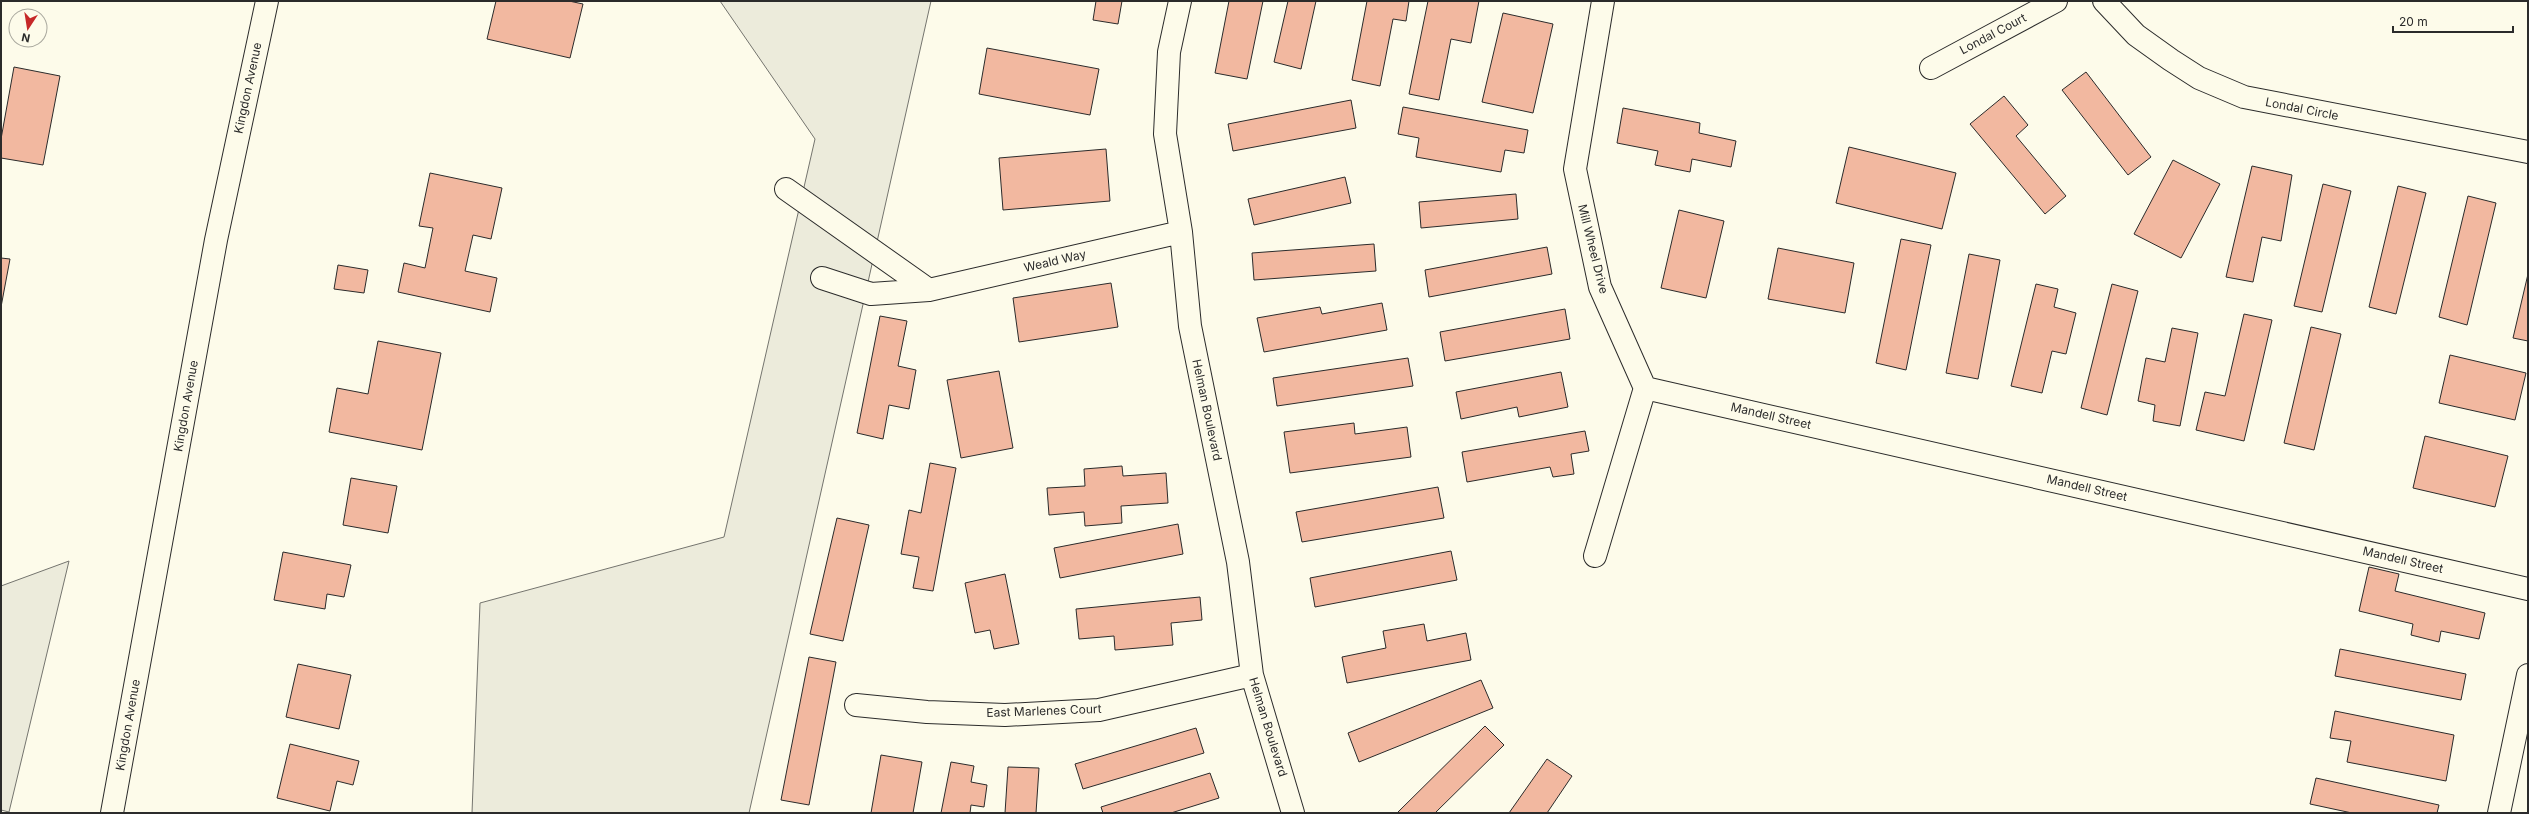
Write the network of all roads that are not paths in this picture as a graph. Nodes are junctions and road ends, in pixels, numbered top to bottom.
1 (267, 1) edge
2 (1180, 1) edge
3 (1603, 1) edge
4 (2056, 1) edge
5 (2104, 1) edge
6 (1931, 68) dead end
7 (2528, 152) edge
8 (786, 189) dead end
9 (1181, 232) junction
10 (822, 278) dead end
11 (929, 290) junction
12 (1646, 388) junction
13 (1594, 556) dead end
14 (2528, 589) edge
15 (1252, 675) junction
16 (2528, 675) edge
17 (856, 705) dead end
18 (112, 813) edge
19 (1293, 813) edge
20 (2499, 813) edge

1 - 18 street, Kingdon Avenue
2 - 9 street, Helman Boulevard
3 - 12 street, Mill Wheel Drive
4 - 6 street, Londal Court
5 - 7 street, Londal Circle
8 - 11 street
9 - 11 street, Weald Way
9 - 15 street, Helman Boulevard
10 - 11 street, Weald Way
12 - 13 street
12 - 14 street, Mandell Street
15 - 17 street, East Marlenes Court
15 - 19 street, Helman Boulevard
16 - 20 street

